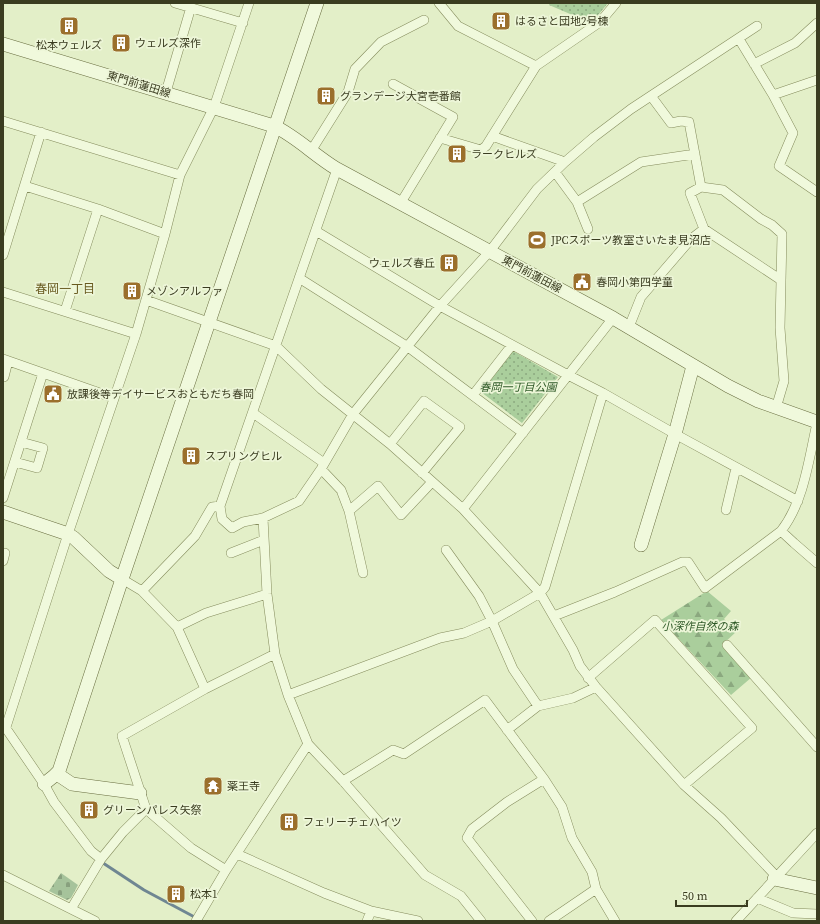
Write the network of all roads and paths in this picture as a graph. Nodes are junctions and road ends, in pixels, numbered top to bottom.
1 (175, 3) edge
2 (249, 3) edge
3 (317, 3) edge
4 (439, 3) edge
5 (616, 3) edge
6 (191, 8) junction
7 (424, 20) dead end
8 (243, 23) junction
9 (817, 23) edge
10 (757, 26) dead end
11 (739, 39) junction
12 (3, 44) edge
13 (754, 64) junction
14 (536, 66) junction
15 (817, 80) edge
16 (393, 84) dead end
17 (166, 92) junction
18 (773, 95) junction
19 (651, 96) junction
20 (214, 107) junction
21 (3, 121) edge
22 (274, 126) junction
23 (42, 132) junction
24 (492, 136) junction
25 (440, 138) junction
26 (311, 151) junction
27 (695, 154) junction
28 (565, 162) junction
29 (337, 169) junction
30 (554, 172) junction
31 (180, 175) junction
32 (25, 186) junction
33 (701, 187) junction
34 (816, 189) edge
35 (577, 202) junction
36 (400, 204) junction
37 (98, 209) junction
38 (588, 229) dead end
39 (704, 229) junction
40 (316, 231) junction
41 (165, 234) junction
42 (490, 251) junction
43 (3, 255) edge
44 (299, 278) junction
45 (780, 280) junction
46 (3, 292) edge
47 (146, 300) junction
48 (440, 306) junction
49 (66, 311) junction
50 (613, 318) junction
51 (209, 322) junction
52 (629, 327) junction
53 (136, 334) junction
54 (512, 344) junction
55 (276, 346) junction
56 (408, 347) junction
57 (6, 360) edge
58 (693, 366) junction
59 (43, 373) junction
60 (568, 375) junction
61 (4, 377) dead end
62 (604, 393) junction
63 (473, 395) junction
64 (114, 398) junction
65 (776, 408) junction
66 (253, 413) junction
67 (353, 414) junction
68 (817, 423) edge
69 (523, 433) junction
70 (674, 434) junction
71 (21, 442) junction
72 (390, 444) junction
73 (15, 462) junction
74 (322, 466) junction
75 (736, 468) junction
76 (422, 473) junction
77 (432, 482) junction
78 (3, 498) edge
79 (798, 501) junction
80 (220, 506) junction
81 (463, 509) junction
82 (726, 510) dead end
83 (349, 511) junction
84 (3, 512) edge
85 (263, 518) junction
86 (782, 531) junction
87 (68, 534) junction
88 (264, 540) junction
89 (641, 545) dead end
90 (446, 550) dead end
91 (231, 553) dead end
92 (817, 564) edge
93 (363, 573) dead end
94 (122, 579) junction
95 (142, 592) junction
96 (540, 593) junction
97 (267, 594) junction
98 (554, 616) junction
99 (492, 621) junction
100 (177, 627) junction
101 (727, 645) dead end
102 (275, 654) junction
103 (588, 678) junction
104 (596, 687) junction
105 (205, 689) junction
106 (288, 695) junction
107 (538, 706) junction
108 (4, 725) edge
109 (507, 730) junction
110 (308, 744) junction
111 (817, 747) edge
112 (57, 774) junction
113 (544, 779) junction
114 (343, 781) junction
115 (44, 784) junction
116 (684, 784) junction
117 (140, 793) junction
118 (146, 809) junction
119 (817, 833) edge
120 (237, 854) junction
121 (101, 859) junction
122 (226, 870) junction
123 (3, 875) edge
124 (775, 878) junction
125 (817, 888) edge
126 (596, 889) junction
127 (757, 898) junction
128 (71, 909) junction
129 (371, 911) junction
130 (817, 914) edge
131 (95, 921) edge
132 (196, 921) edge
133 (367, 921) edge
134 (418, 921) edge
135 (481, 921) edge
136 (532, 921) edge
137 (549, 921) edge
138 (615, 921) edge
139 (736, 921) edge

1 - 6 street
2 - 8 street
3 - 22 street
4 - 14 street
5 - 14 street
6 - 8 street
6 - 17 street
7 - 26 street
8 - 20 street
9 - 13 street
10 - 11 street
11 - 13 street
11 - 19 street
12 - 17 street, 東門前蓮田線
13 - 18 street
14 - 24 street
15 - 18 street
16 - 25 street
17 - 20 street, 東門前蓮田線
18 - 34 street
19 - 27 street
19 - 28 street
20 - 22 street, 東門前蓮田線
20 - 31 street
21 - 23 street
22 - 26 street, 東門前蓮田線
22 - 51 street
23 - 31 street
23 - 32 street
24 - 25 street
24 - 28 street
25 - 36 street
26 - 29 street, 東門前蓮田線
27 - 33 street
27 - 35 street
28 - 30 street
29 - 36 street, 東門前蓮田線
29 - 40 street
30 - 35 street
30 - 42 street
31 - 41 street
32 - 37 street
32 - 43 street
33 - 39 street
33 - 45 street
35 - 38 street
36 - 42 street, 東門前蓮田線
37 - 41 street
37 - 49 street
39 - 45 street
39 - 52 street
40 - 44 street
40 - 48 street
41 - 47 street
42 - 48 street
42 - 50 street, 東門前蓮田線
44 - 55 street
44 - 56 street
45 - 65 street
46 - 49 street
47 - 51 street
47 - 53 street
48 - 54 street
48 - 56 street
49 - 53 street
50 - 52 street, 東門前蓮田線
50 - 60 street
51 - 55 street
51 - 94 street
52 - 58 street, 東門前蓮田線
53 - 64 street
54 - 60 street
54 - 63 street
55 - 66 street
55 - 67 street
56 - 63 street
56 - 67 street
57 - 59 street
57 - 61 street
58 - 65 street, 東門前蓮田線
58 - 70 street
59 - 64 street
59 - 71 street
60 - 62 street
60 - 69 street
62 - 70 street
62 - 96 street
63 - 69 street
64 - 87 street
65 - 68 street, 東門前蓮田線
66 - 74 street
66 - 80 street
67 - 72 street
67 - 74 street
68 - 79 street
69 - 81 street
70 - 75 street
70 - 89 street
71 - 73 street
71 - 73 street
72 - 76 street
72 - 76 street
73 - 78 street
74 - 83 street
74 - 85 street
75 - 79 street
75 - 82 street
76 - 77 street
77 - 81 street
77 - 83 street
79 - 86 street
80 - 85 street
80 - 95 street
81 - 96 street
83 - 93 street
84 - 87 street
85 - 88 street
86 - 92 street
86 - 98 street
87 - 94 street
87 - 108 street
88 - 91 street
88 - 97 street
90 - 99 street
94 - 95 street
94 - 112 street
95 - 100 street
96 - 98 street
96 - 99 street
97 - 100 street
97 - 102 street
98 - 103 street
99 - 106 street
99 - 107 street
100 - 105 street
101 - 111 street
102 - 105 street
102 - 106 street
103 - 104 street
103 - 116 street
104 - 107 street
104 - 116 street
105 - 117 street
106 - 110 street
107 - 109 street
108 - 115 street
109 - 113 street
109 - 114 street
110 - 114 street
110 - 120 street
112 - 115 street
112 - 117 street
113 - 126 street
113 - 136 street
114 - 135 street
115 - 121 street
116 - 124 street
117 - 118 street
118 - 121 street
118 - 122 street
119 - 124 street
120 - 122 street
120 - 129 street
121 - 128 street
122 - 132 street
123 - 128 street
124 - 125 street
124 - 127 street
126 - 137 street
126 - 138 street
127 - 130 street
127 - 139 street
128 - 131 street
129 - 133 street
129 - 134 street

